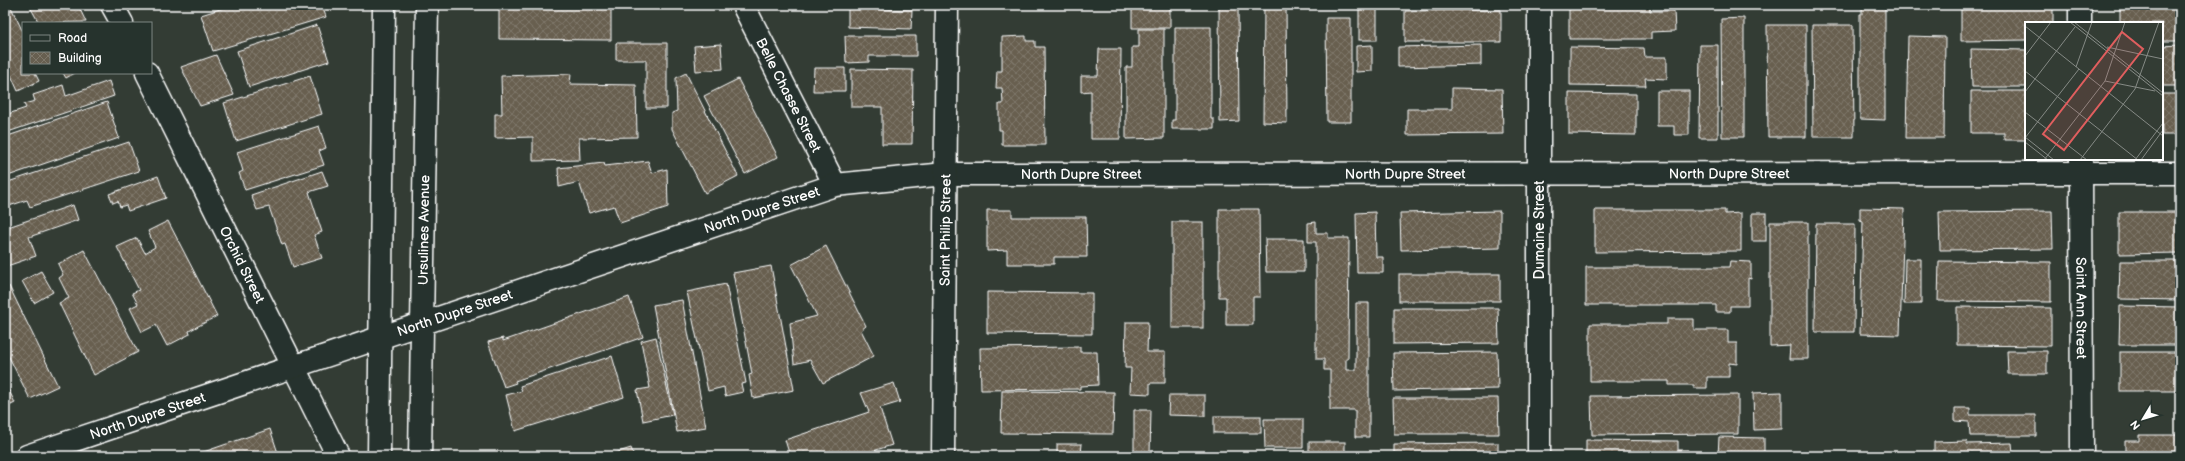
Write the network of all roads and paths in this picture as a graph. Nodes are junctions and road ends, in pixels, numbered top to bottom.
1 (112, 5) edge
2 (384, 5) edge
3 (427, 5) edge
4 (743, 5) edge
5 (947, 5) edge
6 (1539, 5) edge
7 (2080, 5) edge
8 (121, 22) edge
9 (2080, 22) edge
10 (148, 74) edge
11 (2081, 166) edge
12 (1539, 173) junction
13 (2180, 173) edge
14 (945, 174) junction
15 (835, 186) junction
16 (421, 324) junction
17 (379, 338) junction
18 (294, 367) junction
19 (27, 456) edge
20 (338, 456) edge
21 (379, 456) edge
22 (420, 456) edge
23 (943, 456) edge
24 (1539, 456) edge
25 (2082, 456) edge

1 - 8 street
2 - 17 street
3 - 16 street, Ursulines Avenue
4 - 15 street, Belle Chasse Street
5 - 14 street, Saint Philip Street
6 - 12 street, Dumaine Street
7 - 9 street
10 - 18 street, Orchid Street
11 - 12 street, North Dupre Street
11 - 13 street, North Dupre Street
11 - 25 street, Saint Ann Street
12 - 14 street, North Dupre Street
12 - 24 street, Dumaine Street
14 - 15 street, North Dupre Street
14 - 23 street, Saint Philip Street
15 - 16 street, North Dupre Street
16 - 17 street, North Dupre Street
16 - 22 street, Ursulines Avenue
17 - 18 street, North Dupre Street
17 - 21 street
18 - 19 street, North Dupre Street
18 - 20 street, Orchid Street

